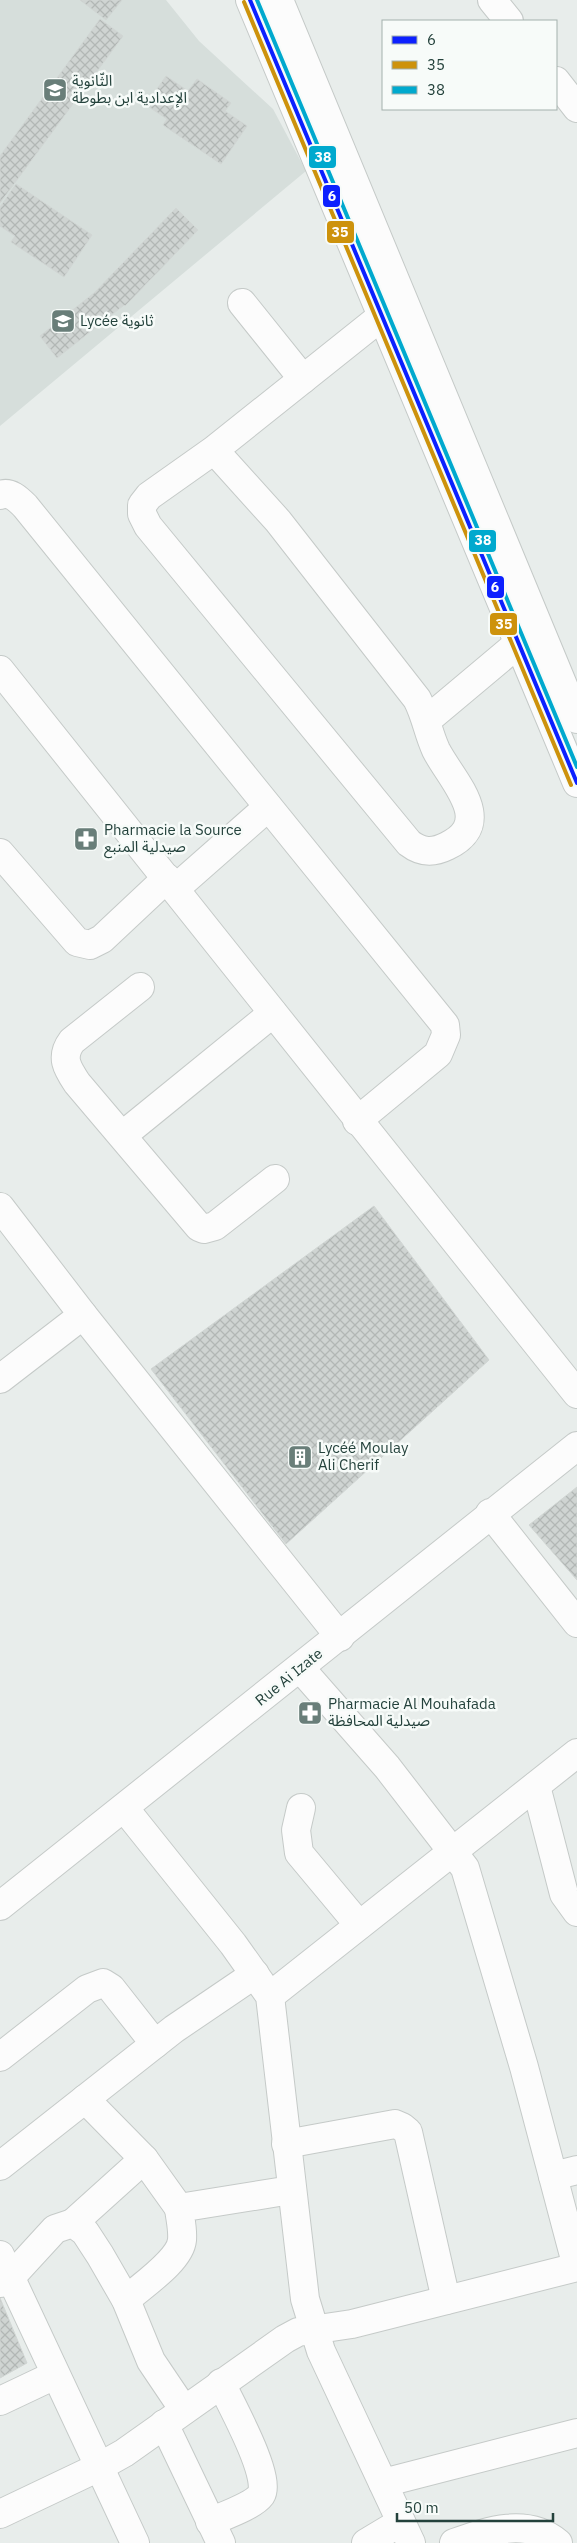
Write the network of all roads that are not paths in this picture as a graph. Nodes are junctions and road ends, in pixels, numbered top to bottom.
1 (250, 0) edge
2 (279, 0) edge
3 (492, 0) edge
4 (508, 20) edge
5 (557, 82) edge
6 (577, 108) edge
7 (242, 303) dead end
8 (382, 316) junction
9 (303, 378) junction
10 (214, 450) junction
11 (0, 494) edge
12 (520, 642) junction
13 (0, 670) edge
14 (577, 719) edge
15 (427, 720) junction
16 (577, 783) edge
17 (268, 808) junction
18 (0, 852) edge
19 (171, 883) junction
20 (140, 987) dead end
21 (272, 1013) junction
22 (358, 1122) junction
23 (123, 1135) junction
24 (275, 1178) dead end
25 (0, 1207) edge
26 (83, 1315) junction
27 (0, 1379) edge
28 (577, 1394) edge
29 (577, 1446) edge
30 (490, 1513) junction
31 (577, 1623) edge
32 (340, 1637) junction
33 (301, 1669) junction
34 (577, 1753) edge
35 (536, 1786) junction
36 (301, 1808) dead end
37 (125, 1809) junction
38 (454, 1852) junction
39 (0, 1906) edge
40 (577, 1912) edge
41 (359, 1925) junction
42 (262, 1985) junction
43 (155, 2044) junction
44 (0, 2057) edge
45 (85, 2099) junction
46 (286, 2144) junction
47 (144, 2159) junction
48 (0, 2166) edge
49 (565, 2173) edge
50 (291, 2190) junction
51 (179, 2208) junction
52 (73, 2223) junction
53 (577, 2267) edge
54 (3, 2272) edge
55 (126, 2300) junction
56 (446, 2300) junction
57 (313, 2328) junction
58 (55, 2375) junction
59 (221, 2384) junction
60 (0, 2401) edge
61 (174, 2417) junction
62 (577, 2433) edge
63 (99, 2467) junction
64 (384, 2483) junction
65 (0, 2514) edge
66 (406, 2532) edge
67 (215, 2533) edge
68 (135, 2543) edge
69 (366, 2543) edge
70 (454, 2543) edge
71 (558, 2543) edge

1 - 8 street
2 - 14 street
3 - 4 street
5 - 6 street
7 - 9 street
8 - 9 street
8 - 12 street
9 - 10 street
10 - 15 street
10 - 15 street
11 - 17 street
12 - 15 street
12 - 16 street
13 - 19 street
17 - 19 street
17 - 22 street
18 - 19 street
19 - 21 street
20 - 23 street
21 - 22 street
21 - 23 street
22 - 28 street
23 - 24 street
25 - 26 street
26 - 27 street
26 - 32 street
29 - 30 street, Rue Ai Izate
30 - 31 street
30 - 32 street, Rue Ai Izate
32 - 33 street, Rue Ai Izate
33 - 37 street, Rue Ai Izate
33 - 38 street
34 - 35 street
35 - 38 street
35 - 40 street
36 - 41 street
37 - 39 street, Rue Ai Izate
37 - 42 street
38 - 41 street
38 - 49 street
41 - 42 street
42 - 43 street
42 - 46 street
43 - 44 street
43 - 45 street
45 - 47 street
45 - 48 street
46 - 50 street
46 - 56 street
47 - 51 street
47 - 52 street
49 - 53 street
50 - 51 street
50 - 57 street
51 - 55 street
52 - 54 street
52 - 55 street
53 - 56 street
54 - 58 street
55 - 61 street
56 - 57 street
57 - 59 street
57 - 64 street
58 - 60 street
58 - 63 street
59 - 61 street
59 - 67 street
61 - 63 street
61 - 67 street
62 - 64 street
63 - 65 street
63 - 68 street
64 - 66 street
66 - 69 street
70 - 71 street

